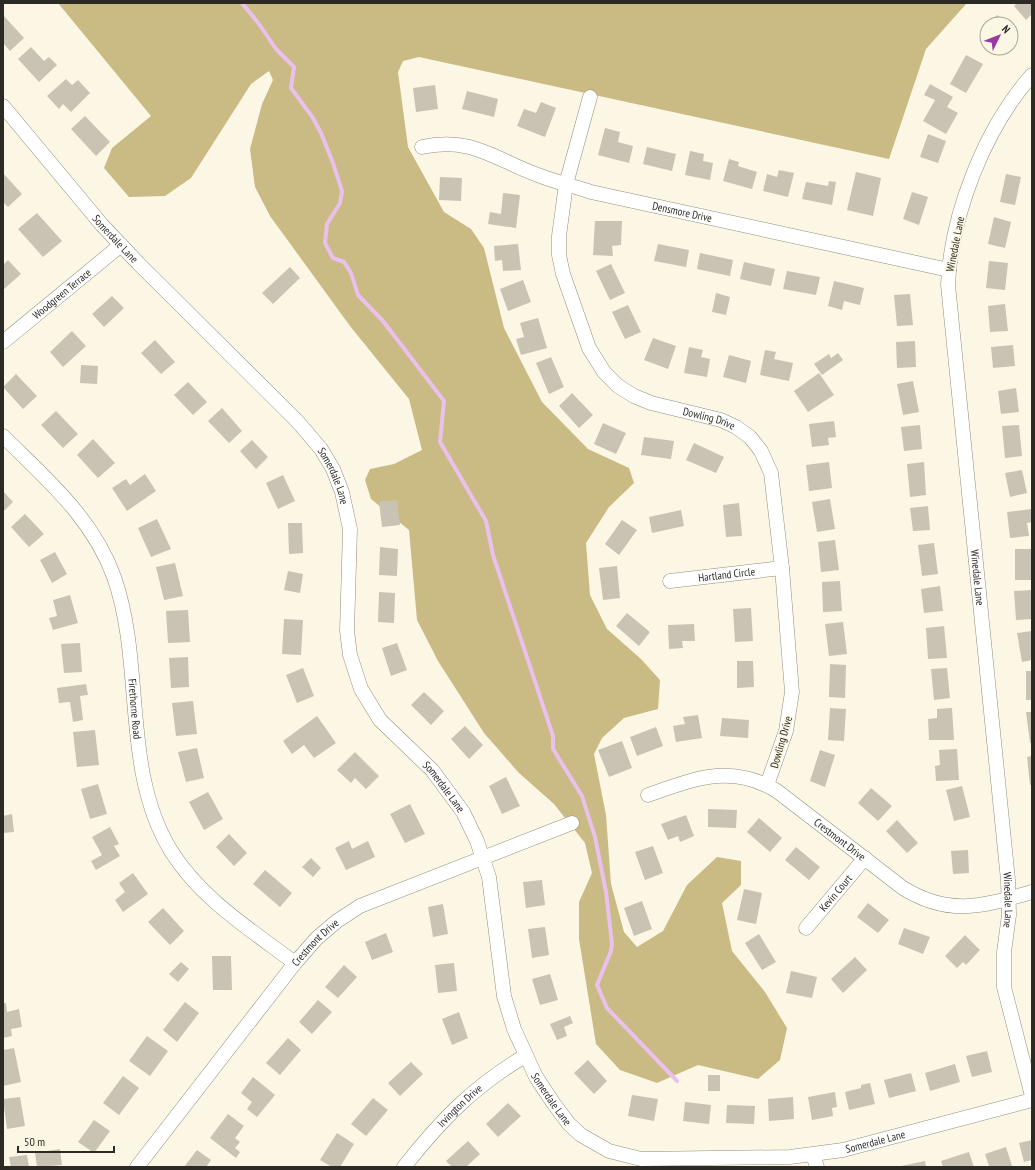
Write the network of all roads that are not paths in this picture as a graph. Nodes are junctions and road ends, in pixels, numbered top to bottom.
1 (1032, 75) edge
2 (590, 97) dead end
3 (3, 106) edge
4 (422, 147) dead end
5 (566, 184) junction
6 (121, 245) junction
7 (949, 270) junction
8 (3, 342) edge
9 (3, 436) edge
10 (782, 568) junction
11 (670, 581) dead end
12 (767, 785) junction
13 (648, 795) dead end
14 (572, 823) dead end
15 (484, 858) junction
16 (865, 858) junction
17 (1032, 892) edge
18 (1009, 899) junction
19 (806, 928) dead end
20 (295, 963) junction
21 (525, 1056) junction
22 (1032, 1096) edge
23 (1032, 1100) edge
24 (815, 1161) edge
25 (631, 1162) edge
26 (137, 1167) edge
27 (404, 1167) edge

1 - 7 street, Winedale Lane
2 - 5 street, Dowling Drive
3 - 6 street, Somerdale Lane
4 - 5 street, Densmore Drive
5 - 7 street, Densmore Drive
5 - 10 street, Dowling Drive
6 - 8 street, Woodgreen Terrace
6 - 15 street, Somerdale Lane
7 - 18 street, Winedale Lane
9 - 20 street, Firethorne Road
10 - 11 street, Hartland Circle
10 - 12 street, Dowling Drive
12 - 13 street, Crestmont Drive
12 - 16 street, Crestmont Drive
14 - 15 street, Crestmont Drive
15 - 20 street, Crestmont Drive
15 - 21 street, Somerdale Lane
16 - 18 street, Crestmont Drive
16 - 19 street, Kevin Court
17 - 18 street, Crestmont Drive
18 - 22 street, Winedale Lane
20 - 26 street, Crestmont Drive
21 - 25 street, Somerdale Lane
21 - 27 street, Irvington Drive
23 - 24 street, Somerdale Lane
24 - 25 street, Somerdale Lane

